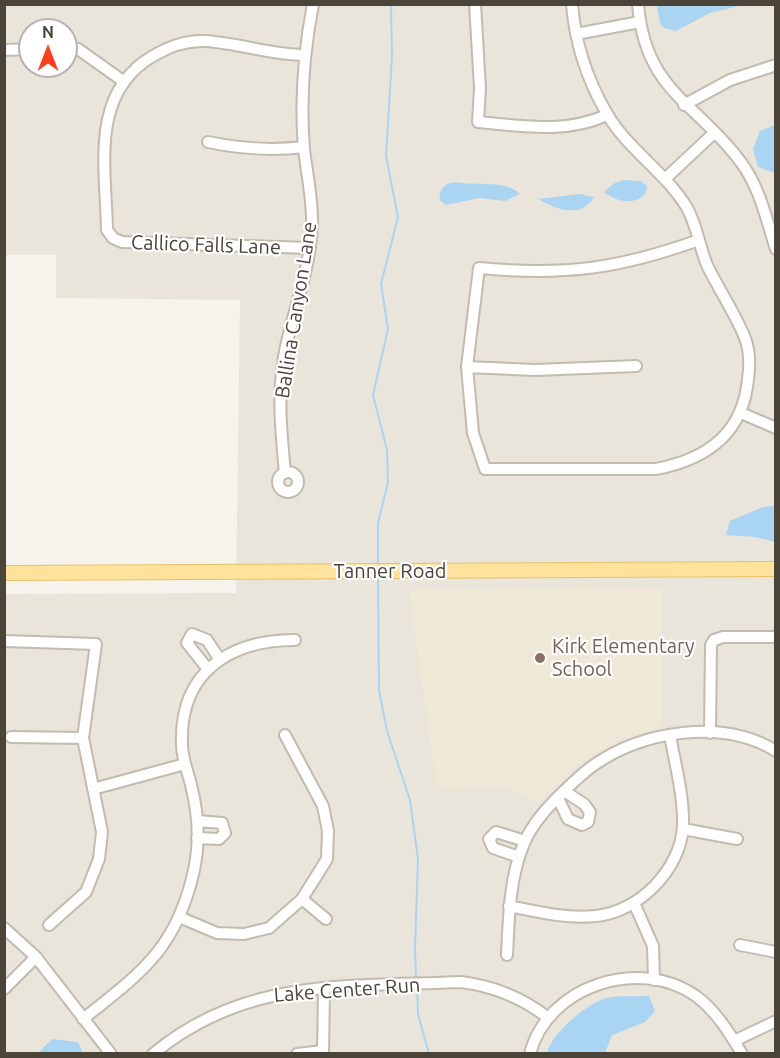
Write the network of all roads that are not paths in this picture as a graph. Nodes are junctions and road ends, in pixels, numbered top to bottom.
1 (314, 4) edge
2 (475, 4) edge
3 (572, 4) edge
4 (638, 4) edge
5 (640, 22) junction
6 (576, 34) junction
7 (78, 49) edge
8 (305, 55) junction
9 (776, 65) edge
10 (123, 81) junction
11 (684, 105) junction
12 (607, 115) junction
13 (714, 133) junction
14 (208, 141) dead end
15 (304, 147) junction
16 (666, 178) junction
17 (699, 240) junction
18 (310, 248) junction
19 (776, 249) edge
20 (636, 366) dead end
21 (467, 367) junction
22 (741, 413) junction
23 (776, 428) edge
24 (285, 473) dead end
25 (776, 568) edge
26 (4, 573) edge
27 (776, 637) edge
28 (295, 640) dead end
29 (4, 641) edge
30 (220, 660) junction
31 (207, 668) junction
32 (710, 733) junction
33 (285, 735) dead end
34 (670, 735) junction
35 (12, 737) dead end
36 (83, 738) junction
37 (776, 751) edge
38 (185, 764) junction
39 (93, 789) junction
40 (197, 822) junction
41 (683, 829) junction
42 (197, 838) junction
43 (737, 839) dead end
44 (525, 841) junction
45 (519, 857) junction
46 (302, 899) junction
47 (633, 903) junction
48 (509, 906) junction
49 (179, 918) junction
50 (326, 919) dead end
51 (49, 926) dead end
52 (4, 928) edge
53 (740, 945) dead end
54 (776, 952) edge
55 (507, 956) dead end
56 (36, 957) junction
57 (654, 980) junction
58 (324, 988) junction
59 (4, 989) edge
60 (546, 1017) junction
61 (83, 1019) junction
62 (776, 1021) edge
63 (734, 1041) junction
64 (323, 1052) edge
65 (111, 1053) edge
66 (153, 1053) edge
67 (297, 1053) edge
68 (530, 1053) edge
69 (742, 1053) edge

1 - 8 street, Ballina Canyon Lane
2 - 12 street
3 - 6 street
4 - 5 street
5 - 6 street
5 - 11 street
6 - 12 street
7 - 10 street
8 - 10 street
8 - 15 street, Ballina Canyon Lane
9 - 11 street
10 - 18 street, Callico Falls Lane
11 - 13 street
12 - 16 street
13 - 16 street
13 - 19 street
14 - 15 street
15 - 18 street, Ballina Canyon Lane
16 - 17 street
17 - 21 street
17 - 22 street
18 - 24 street, Ballina Canyon Lane
20 - 21 street
21 - 22 street
22 - 23 street
25 - 26 main road, Tanner Road
27 - 32 street
28 - 30 street
29 - 36 street
30 - 31 street
30 - 31 street
31 - 38 street
32 - 34 street
32 - 37 street
33 - 46 street
34 - 41 street
34 - 44 street
35 - 36 street
36 - 39 street
38 - 39 street
38 - 40 street
39 - 51 street
40 - 42 street
40 - 42 street
41 - 43 street
41 - 47 street
42 - 49 street
44 - 45 street
44 - 45 street
45 - 48 street
46 - 49 street
46 - 50 street
47 - 48 street
47 - 57 street
48 - 55 street
49 - 61 street
52 - 56 street
53 - 54 street
56 - 59 street
56 - 61 street
57 - 60 street
57 - 63 street
58 - 60 street, Lake Center Run
58 - 64 street
58 - 66 street, Lake Center Run
60 - 68 street
61 - 65 street
62 - 63 street
63 - 69 street
64 - 67 street

